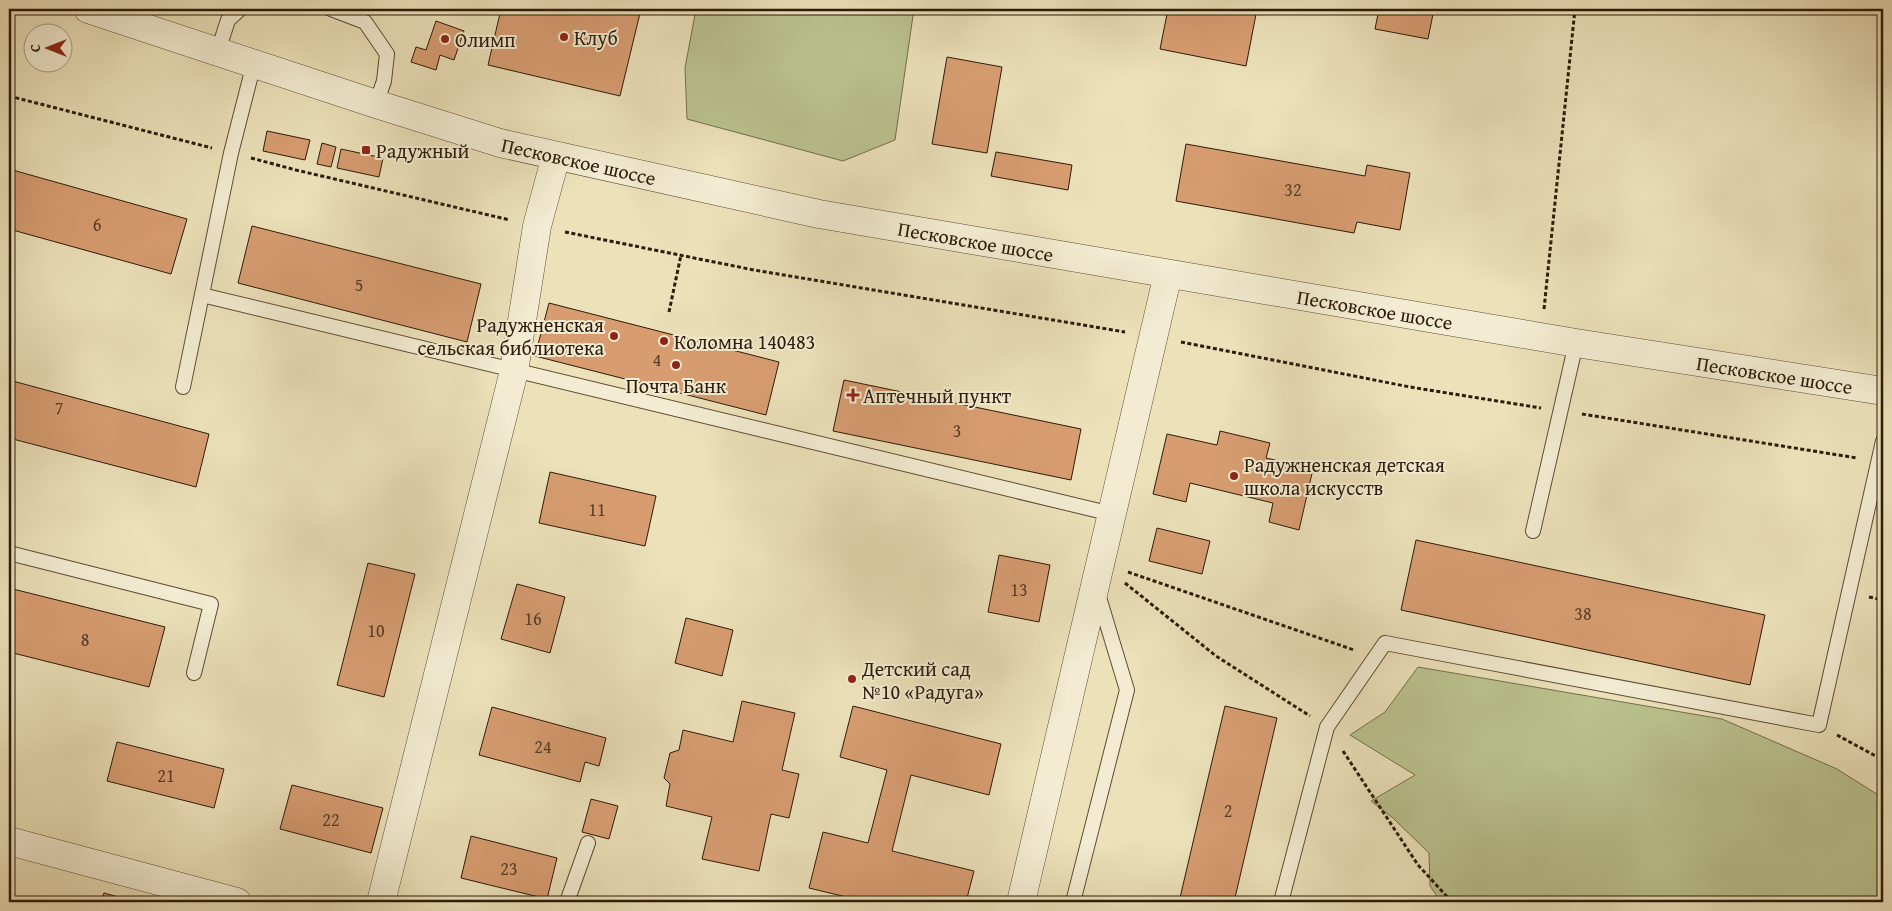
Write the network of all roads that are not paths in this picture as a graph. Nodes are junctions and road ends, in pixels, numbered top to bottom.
1 (88, 9) edge
2 (240, 9) edge
3 (331, 9) edge
4 (218, 51) junction
5 (254, 63) junction
6 (376, 104) junction
7 (556, 156) junction
8 (1168, 274) junction
9 (202, 295) junction
10 (1576, 343) junction
11 (514, 371) junction
12 (183, 387) dead end
13 (1883, 391) edge
14 (1883, 441) edge
15 (1112, 514) junction
16 (1533, 531) dead end
17 (9, 553) edge
18 (1098, 574) junction
19 (194, 673) dead end
20 (9, 841) edge
21 (588, 843) dead end
22 (236, 902) edge
23 (381, 902) edge
24 (567, 902) edge
25 (1020, 902) edge
26 (1073, 902) edge
27 (1281, 902) edge

1 - 4 street, Песковское шоссе
2 - 4 lane
3 - 6 lane
4 - 5 street, Песковское шоссе
5 - 6 street, Песковское шоссе
5 - 9 lane
6 - 7 street, Песковское шоссе
7 - 8 street, Песковское шоссе
7 - 11 street
8 - 10 street, Песковское шоссе
8 - 15 street
9 - 11 lane
9 - 12 lane
10 - 13 street, Песковское шоссе
10 - 16 lane
11 - 15 lane
11 - 23 street
14 - 27 lane
15 - 18 street
17 - 19 lane
18 - 25 street
18 - 26 lane
20 - 22 street
21 - 24 lane

